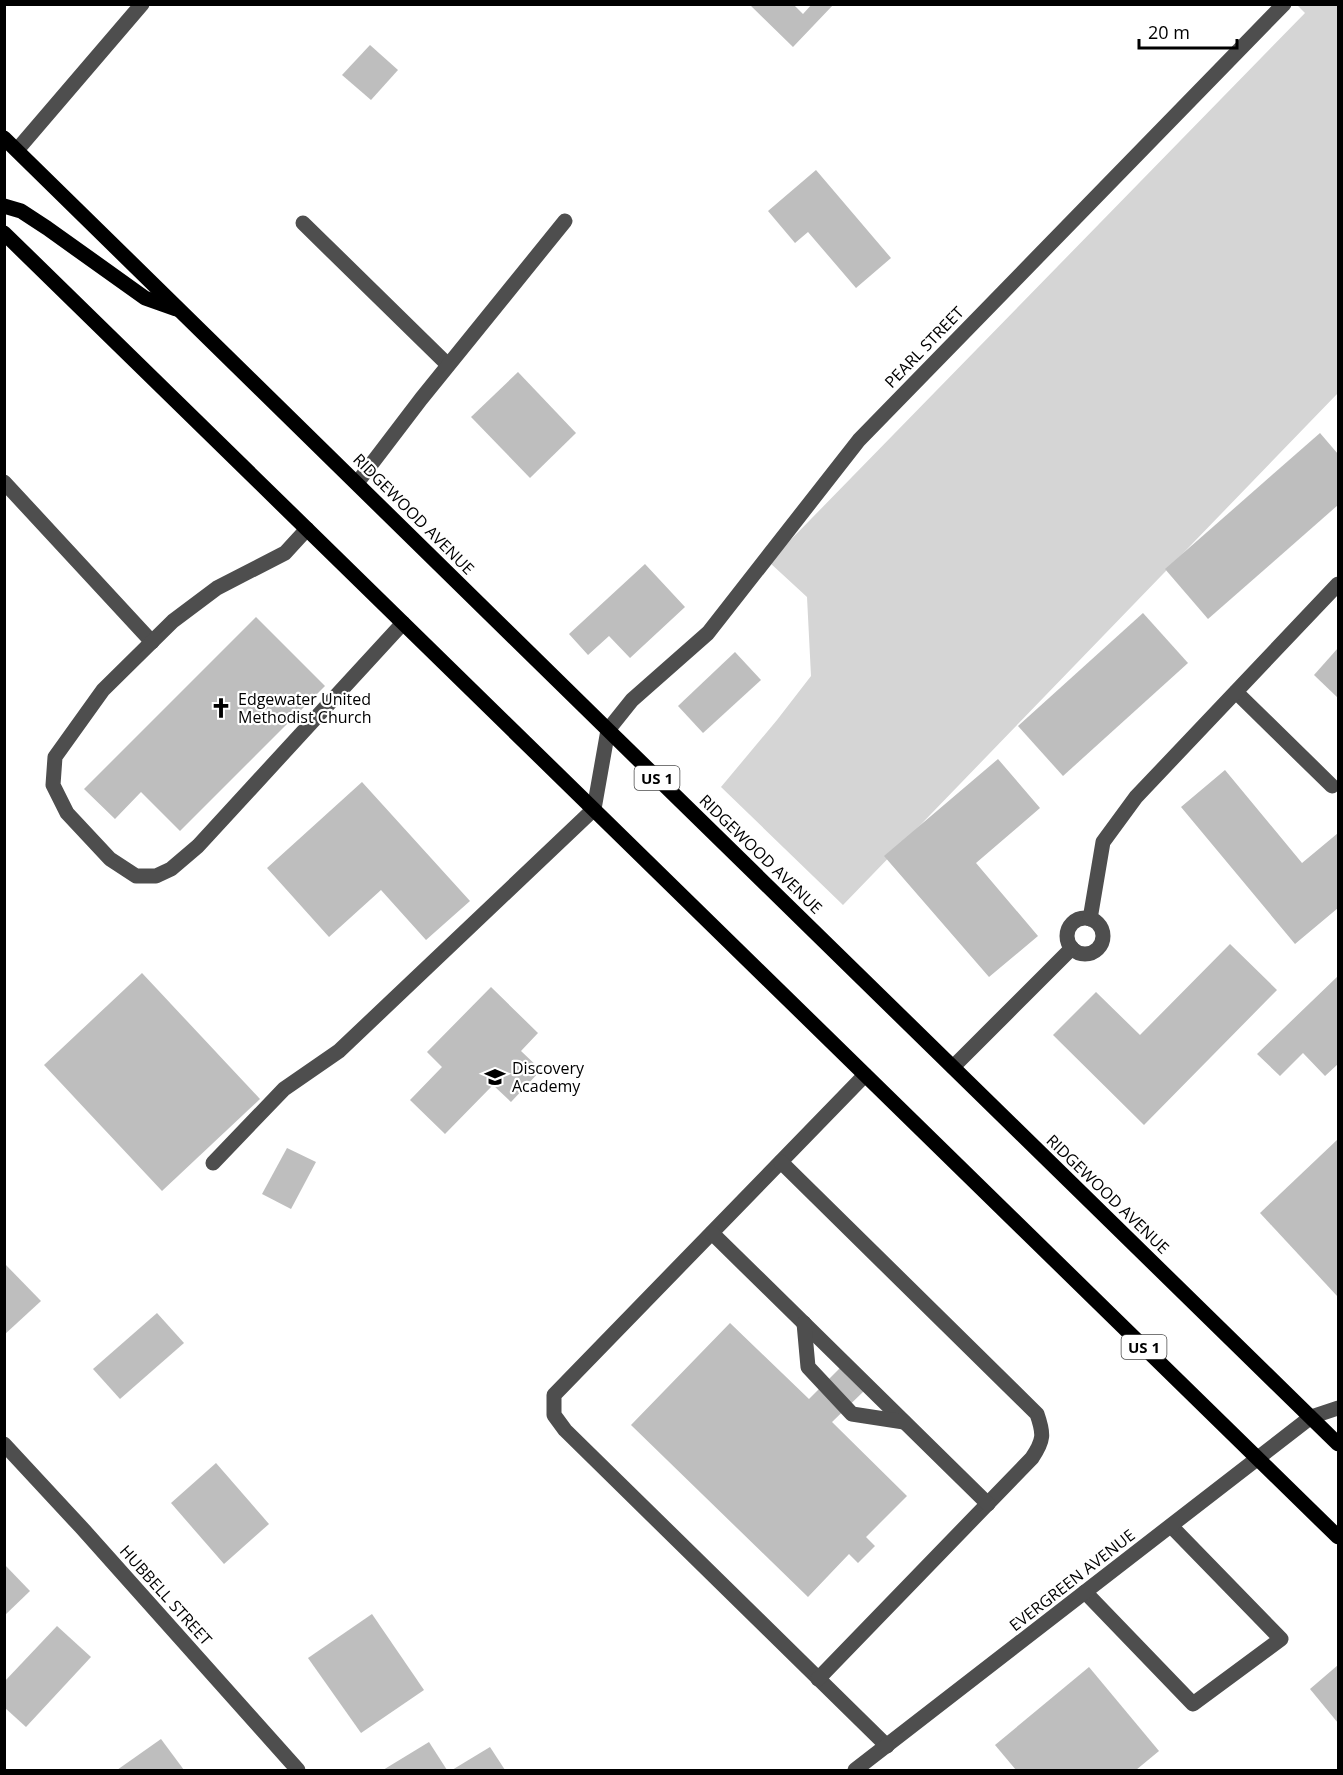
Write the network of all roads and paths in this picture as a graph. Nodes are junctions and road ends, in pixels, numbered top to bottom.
1 (142, 4) edge
2 (1284, 4) edge
3 (4, 138) edge
4 (18, 150) junction
5 (4, 206) edge
6 (565, 221) dead end
7 (303, 223) dead end
8 (4, 233) edge
9 (181, 311) junction
10 (448, 365) junction
11 (4, 482) edge
12 (357, 483) junction
13 (307, 529) junction
14 (1338, 584) edge
15 (403, 623) junction
16 (152, 642) junction
17 (1236, 692) junction
18 (608, 730) junction
19 (1332, 786) dead end
20 (594, 810) junction
21 (1090, 919) junction
22 (1072, 948) junction
23 (953, 1067) junction
24 (865, 1075) junction
25 (781, 1162) junction
26 (213, 1163) dead end
27 (712, 1233) junction
28 (804, 1323) junction
29 (1338, 1408) edge
30 (1311, 1417) junction
31 (904, 1422) junction
32 (4, 1444) edge
33 (1338, 1444) edge
34 (1258, 1458) junction
35 (988, 1504) junction
36 (1171, 1526) junction
37 (1338, 1537) edge
38 (1085, 1592) junction
39 (818, 1679) junction
40 (887, 1746) junction
41 (298, 1770) edge
42 (855, 1770) edge

1 - 4 street
2 - 18 street, PEARL STREET
3 - 4 main road, RIDGEWOOD AVENUE / US 1
4 - 9 main road, RIDGEWOOD AVENUE / US 1
5 - 9 main road
6 - 10 street
7 - 10 street
8 - 13 main road, US 1
9 - 12 main road, RIDGEWOOD AVENUE / US 1
10 - 12 street
11 - 16 street
12 - 18 main road, RIDGEWOOD AVENUE / US 1
13 - 15 main road, US 1
13 - 16 street
14 - 17 street
15 - 16 street
15 - 20 main road, US 1
17 - 19 street
17 - 21 street
18 - 20 street
18 - 23 main road, RIDGEWOOD AVENUE / US 1
20 - 24 main road, US 1
20 - 26 street
21 - 22 street
21 - 22 street
22 - 23 street
23 - 30 main road, RIDGEWOOD AVENUE / US 1
24 - 25 street
24 - 34 main road, US 1
25 - 27 street
25 - 35 street
27 - 28 street
27 - 39 street
28 - 31 street
28 - 31 street
29 - 30 street, EVERGREEN AVENUE
30 - 33 main road, RIDGEWOOD AVENUE / US 1
30 - 34 street, EVERGREEN AVENUE
31 - 35 street
32 - 41 street, HUBBELL STREET
34 - 36 street, EVERGREEN AVENUE
34 - 37 main road, US 1
35 - 39 street
36 - 38 street, EVERGREEN AVENUE
36 - 38 street
38 - 40 street, EVERGREEN AVENUE
39 - 40 street
40 - 42 street, EVERGREEN AVENUE

